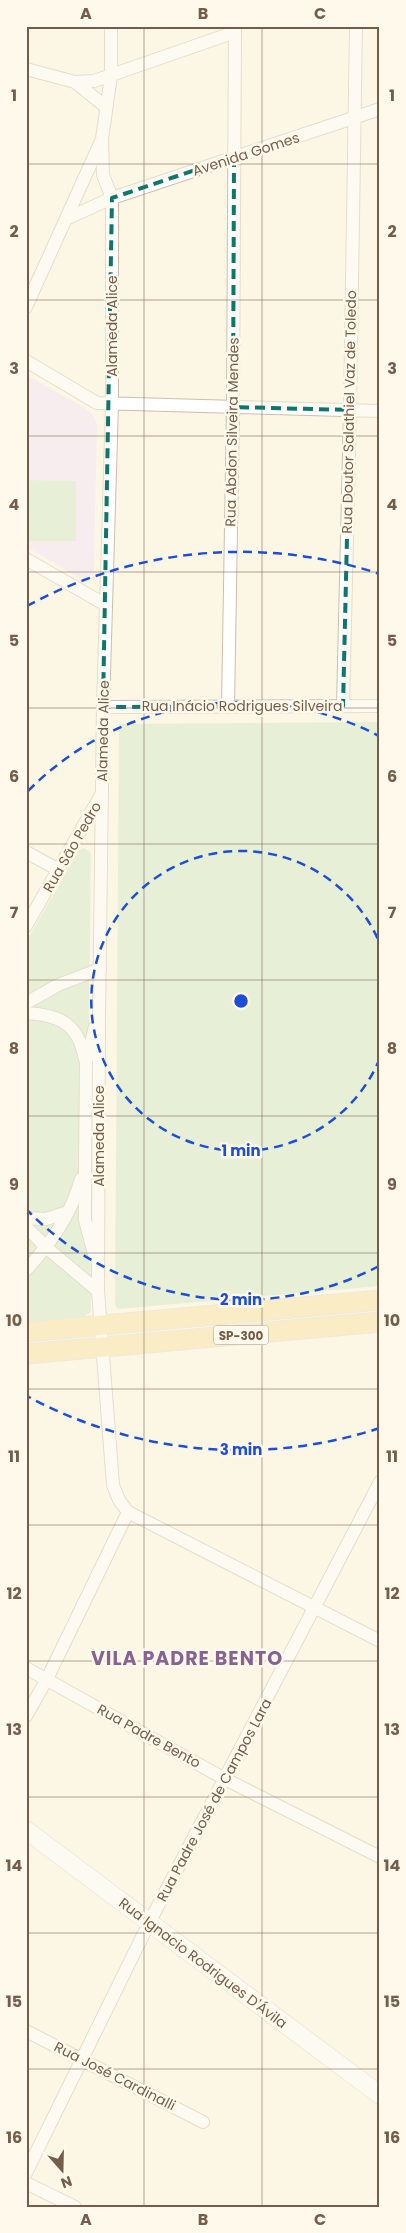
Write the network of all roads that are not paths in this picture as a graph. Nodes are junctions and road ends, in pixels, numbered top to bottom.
1 (111, 26) edge
2 (356, 26) edge
3 (235, 29) edge
4 (26, 69) edge
5 (111, 76) junction
6 (75, 82) junction
7 (106, 107) junction
8 (380, 110) edge
9 (354, 118) junction
10 (102, 139) junction
11 (234, 157) junction
12 (112, 198) junction
13 (72, 205) junction
14 (66, 219) junction
15 (26, 307) edge
16 (26, 362) edge
17 (112, 404) junction
18 (233, 407) junction
19 (350, 410) junction
20 (380, 411) edge
21 (26, 559) edge
22 (106, 605) junction
23 (104, 706) junction
24 (228, 706) junction
25 (343, 706) junction
26 (380, 706) edge
27 (102, 793) junction
28 (26, 852) edge
29 (59, 870) junction
30 (26, 926) edge
31 (100, 969) junction
32 (26, 1003) edge
33 (26, 1013) edge
34 (99, 1018) junction
35 (86, 1062) junction
36 (85, 1169) junction
37 (68, 1212) junction
38 (26, 1218) edge
39 (28, 1233) edge
40 (46, 1248) junction
41 (26, 1270) edge
42 (98, 1272) junction
43 (98, 1291) junction
44 (380, 1300) edge
45 (380, 1322) edge
46 (101, 1325) junction
47 (26, 1332) edge
48 (102, 1347) junction
49 (26, 1354) edge
50 (380, 1482) edge
51 (128, 1512) junction
52 (314, 1608) junction
53 (380, 1641) edge
54 (26, 1668) edge
55 (47, 1679) junction
56 (26, 1716) edge
57 (225, 1779) junction
58 (26, 1830) edge
59 (380, 1856) edge
60 (150, 1923) junction
61 (26, 2031) edge
62 (82, 2060) junction
63 (380, 2095) edge
64 (203, 2122) dead end
65 (26, 2173) edge
66 (26, 2183) edge
67 (75, 2207) edge

1 - 5 street
2 - 9 street, Rua Doutor Salathiel Vaz de Toledo
3 - 5 street
3 - 11 street, Rua Abdon Silveira Mendes
4 - 6 street
5 - 6 street
5 - 7 street
6 - 7 street
7 - 10 street
8 - 9 street, Avenida Gomes
9 - 11 street, Avenida Gomes
9 - 19 street, Rua Doutor Salathiel Vaz de Toledo
10 - 12 street, Alameda Alice
10 - 13 street
11 - 12 street, Avenida Gomes
11 - 18 street, Rua Abdon Silveira Mendes
12 - 13 street, Avenida Gomes
12 - 14 street, Avenida Gomes
12 - 17 street, Alameda Alice
13 - 14 street
14 - 15 street
16 - 17 street
17 - 18 street
17 - 22 street, Alameda Alice
18 - 19 street
18 - 24 street, Rua Abdon Silveira Mendes
19 - 20 street
19 - 25 street, Rua Doutor Salathiel Vaz de Toledo
21 - 22 street
22 - 23 street, Alameda Alice
23 - 24 street, Rua Inácio Rodrigues Silveira
23 - 27 street, Alameda Alice
24 - 25 street, Rua Inácio Rodrigues Silveira
25 - 26 street, Rua Inácio Rodrigues Silveira
27 - 29 street, Rua São Pedro
27 - 31 street, Alameda Alice
28 - 29 street
29 - 30 street, Rua São Pedro
31 - 32 street
31 - 34 street, Alameda Alice
33 - 35 street
34 - 35 street
34 - 42 street, Alameda Alice
35 - 36 street
36 - 37 street
36 - 42 street
37 - 38 street
37 - 40 street
39 - 40 street
40 - 41 street
40 - 43 street
42 - 43 street, Alameda Alice
43 - 46 street, Alameda Alice
44 - 46 main road, SP-300
45 - 48 main road, SP-300
46 - 47 main road, SP-300
46 - 48 street, Alameda Alice
48 - 49 main road, SP-300
48 - 51 street, Alameda Alice
50 - 52 street, Rua Padre José de Campos Lara
51 - 52 street
51 - 55 street
52 - 53 street
52 - 57 street, Rua Padre José de Campos Lara
54 - 55 street, Rua Padre Bento
55 - 56 street
55 - 57 street, Rua Padre Bento
57 - 59 street, Rua Padre Bento
57 - 60 street, Rua Padre José de Campos Lara
58 - 60 street, Rua Ignacio Rodrigues D'Ávila
60 - 62 street, Rua Padre José de Campos Lara
60 - 63 street, Rua Ignacio Rodrigues D'Ávila
61 - 62 street, Rua José Cardinalli
62 - 64 street, Rua José Cardinalli
62 - 65 street, Rua Padre José de Campos Lara
66 - 67 street

